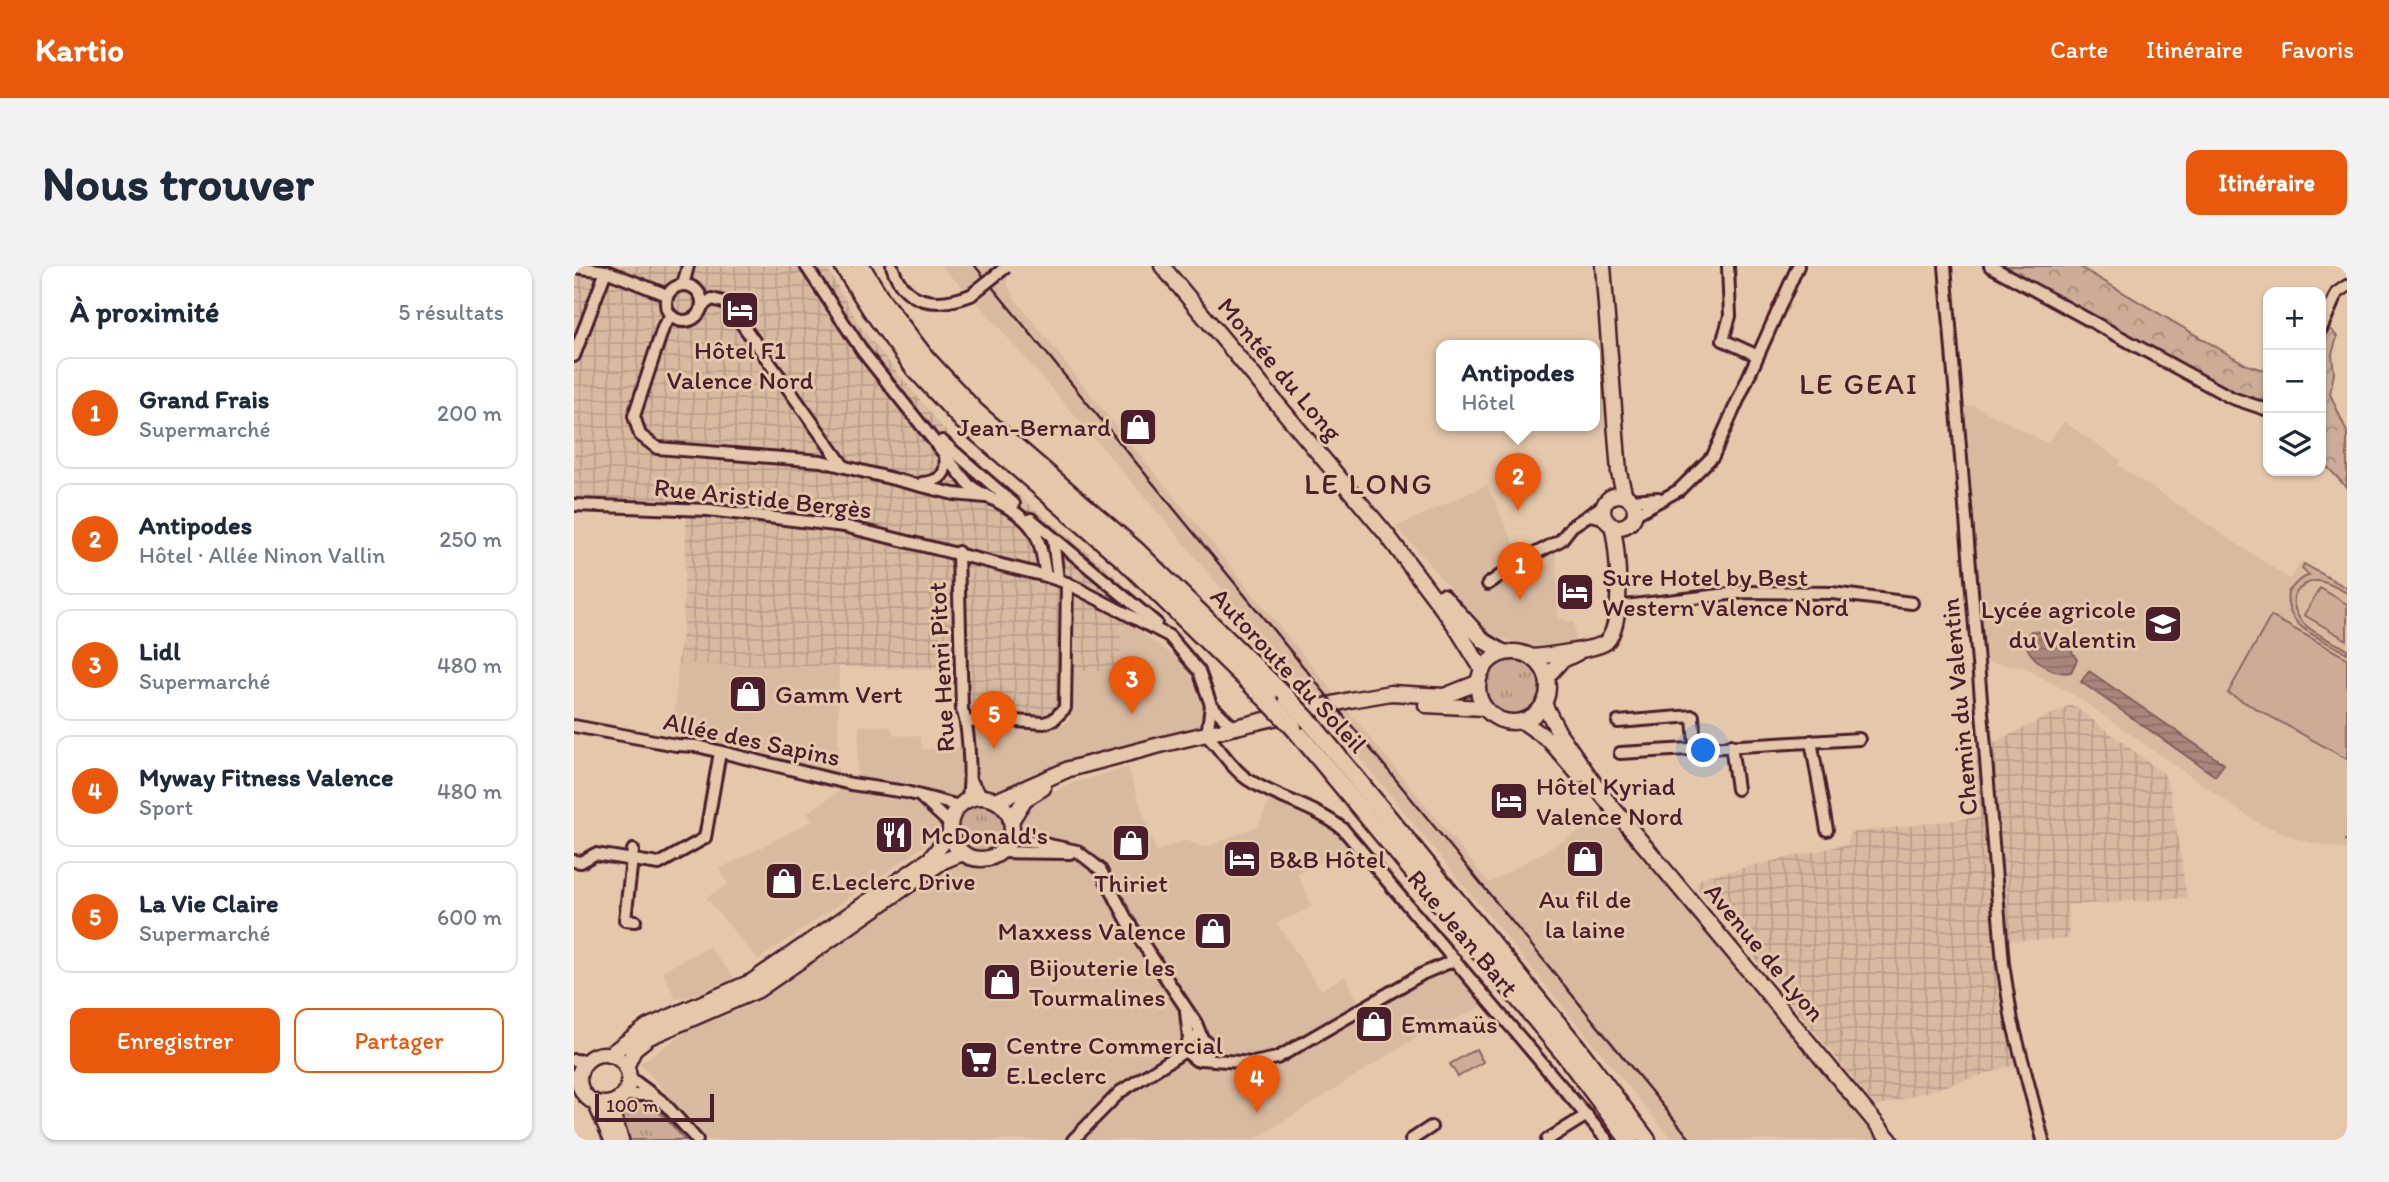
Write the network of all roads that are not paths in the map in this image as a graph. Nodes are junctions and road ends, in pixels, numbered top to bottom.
1 (688, 266) edge
2 (806, 266) edge
3 (843, 266) edge
4 (861, 266) edge
5 (892, 266) edge
6 (1007, 266) edge
7 (1162, 266) edge
8 (1603, 266) edge
9 (1728, 266) edge
10 (1798, 266) edge
11 (1945, 266) edge
12 (1990, 266) edge
13 (574, 267) edge
14 (606, 271) junction
15 (683, 285) junction
16 (2347, 286) edge
17 (667, 295) junction
18 (702, 306) junction
19 (671, 317) junction
20 (2326, 318) edge
21 (1756, 355) junction
22 (574, 356) edge
23 (2263, 409) edge
24 (911, 414) junction
25 (944, 453) junction
26 (957, 455) junction
27 (842, 464) junction
28 (959, 473) junction
29 (942, 477) junction
30 (981, 478) junction
31 (914, 484) junction
32 (944, 491) junction
33 (986, 498) junction
34 (574, 505) edge
35 (1615, 511) junction
36 (1387, 535) junction
37 (1053, 538) junction
38 (1040, 550) junction
39 (958, 552) junction
40 (1027, 570) junction
41 (1046, 576) junction
42 (1062, 582) junction
43 (1488, 584) dead end
44 (1912, 603) dead end
45 (1616, 607) junction
46 (1169, 636) junction
47 (1585, 649) junction
48 (1503, 652) junction
49 (1532, 657) junction
50 (1479, 676) junction
51 (1547, 677) junction
52 (1365, 697) junction
53 (1544, 704) junction
54 (1211, 705) junction
55 (1484, 708) junction
56 (1522, 721) junction
57 (968, 722) junction
58 (1618, 722) dead end
59 (574, 726) edge
60 (1233, 729) junction
61 (1207, 736) junction
62 (1859, 739) dead end
63 (1811, 741) junction
64 (1731, 745) junction
65 (1695, 747) junction
66 (720, 752) junction
67 (1620, 753) dead end
68 (1229, 759) junction
69 (970, 780) junction
70 (1737, 789) dead end
71 (920, 796) junction
72 (1603, 796) junction
73 (989, 799) junction
74 (963, 803) junction
75 (1011, 825) junction
76 (950, 829) junction
77 (1827, 831) dead end
78 (999, 852) junction
79 (963, 853) junction
80 (632, 855) junction
81 (1083, 855) junction
82 (574, 861) edge
83 (635, 921) dead end
84 (1455, 960) junction
85 (1186, 1012) junction
86 (1205, 1041) junction
87 (1187, 1045) junction
88 (609, 1055) junction
89 (1197, 1059) junction
90 (581, 1060) edge
91 (1237, 1061) junction
92 (1166, 1065) junction
93 (628, 1072) junction
94 (577, 1079) edge
95 (655, 1096) junction
96 (619, 1099) junction
97 (595, 1102) junction
98 (1587, 1115) junction
99 (1431, 1127) dead end
100 (696, 1139) edge
101 (612, 1140) edge
102 (621, 1140) edge
103 (1073, 1140) edge
104 (1411, 1140) edge
105 (1547, 1140) edge
106 (1607, 1140) edge
107 (1629, 1140) edge
108 (1647, 1140) edge
109 (1890, 1140) edge
110 (2043, 1140) edge

1 - 15 street
2 - 24 street
3 - 107 highway, Autoroute du Soleil, bridge
4 - 108 highway, Autoroute du Soleil, bridge
5 - 6 street, bridge
7 - 36 main road, Montée du Long
8 - 35 main road
9 - 21 street
10 - 21 street
11 - 110 street, Chemin du Valentin
12 - 23 street
13 - 14 street
14 - 17 street
14 - 22 street
15 - 17 street
15 - 18 street
16 - 20 street
17 - 19 street
18 - 19 street
18 - 27 street
19 - 27 street
21 - 35 street
24 - 25 street
24 - 26 street
25 - 28 street
25 - 29 street
26 - 28 street
26 - 30 street
27 - 31 street
28 - 29 street
28 - 30 street
28 - 32 street
28 - 33 street
29 - 31 street
30 - 37 street
31 - 32 street
32 - 33 street
33 - 38 street
34 - 39 street, Rue Aristide Bergès
35 - 43 street
35 - 45 main road
36 - 48 main road, Montée du Long
36 - 50 main road, Montée du Long
37 - 42 street
37 - 46 street
38 - 40 street
38 - 41 street
39 - 40 street, Rue Aristide Bergès
39 - 57 street, Rue Henri Pitot
40 - 41 street, Rue Aristide Bergès
41 - 42 street, Rue Aristide Bergès
42 - 46 street, Rue Aristide Bergès
42 - 57 street
44 - 45 street
45 - 47 main road
46 - 54 street
47 - 49 main road
47 - 51 main road
48 - 49 main road
48 - 50 main road
49 - 51 main road
50 - 52 main road
50 - 55 main road
51 - 53 main road
52 - 55 main road
52 - 60 main road
53 - 56 main road
53 - 72 main road, Avenue de Lyon
54 - 60 street
54 - 61 street
55 - 56 main road
56 - 72 main road, Avenue de Lyon
57 - 69 street, Rue Henri Pitot
58 - 65 street
59 - 66 street, Allée des Sapins
60 - 61 main road
60 - 68 street
61 - 68 street, Rue Jean Bart
61 - 73 main road
61 - 75 main road
62 - 63 street
63 - 64 street
63 - 77 street
64 - 65 street
64 - 70 street
65 - 67 street
66 - 71 street, Allée des Sapins
66 - 80 street
68 - 84 street, Rue Jean Bart
69 - 73 street, Rue Henri Pitot
69 - 74 street, Rue Henri Pitot
71 - 74 street, Allée des Sapins
71 - 76 street
72 - 109 main road, Avenue de Lyon
73 - 74 main road
73 - 75 main road
74 - 76 main road
75 - 78 main road
75 - 81 street
76 - 79 main road
76 - 88 main road
78 - 79 main road
78 - 81 street
79 - 93 main road
80 - 82 street
80 - 83 street
81 - 85 street
84 - 91 street
84 - 98 street, Rue Jean Bart
85 - 86 street
85 - 87 street
86 - 87 street
86 - 89 street
86 - 91 street
87 - 89 street
87 - 92 street
88 - 90 main road
88 - 93 main road
89 - 91 street
89 - 92 street
90 - 94 main road
92 - 103 street
93 - 95 street
93 - 96 main road
94 - 97 main road
95 - 96 street
95 - 100 street
96 - 97 main road
96 - 102 main road
97 - 101 main road
98 - 105 street
98 - 106 street, Rue Jean Bart
99 - 104 street

